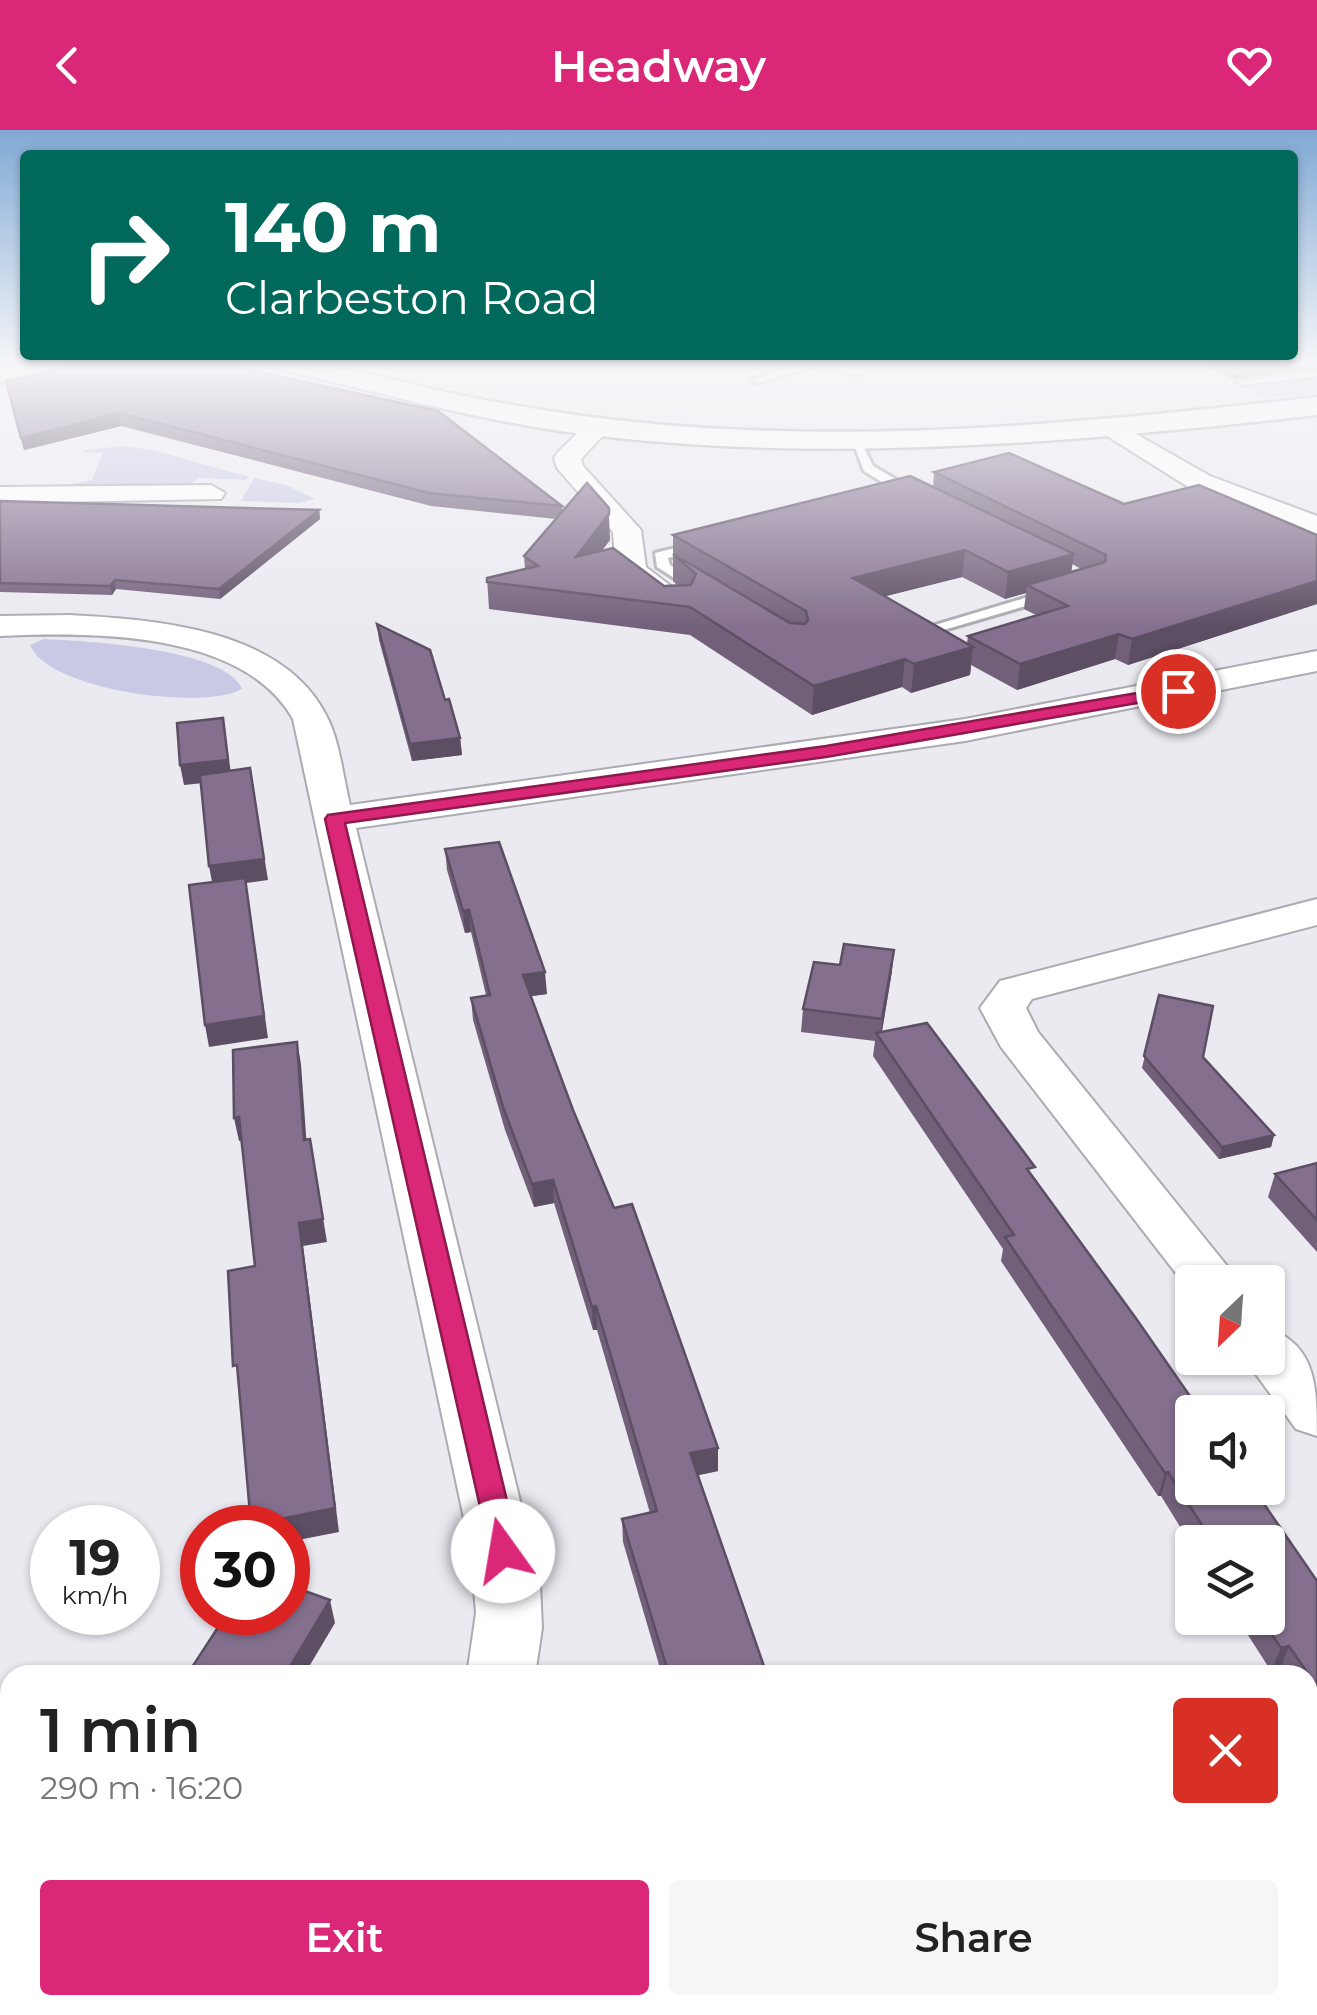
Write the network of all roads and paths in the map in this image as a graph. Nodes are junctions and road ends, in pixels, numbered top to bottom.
1 (573, 452) edge
2 (861, 452) edge
3 (1151, 452) edge
4 (211, 493) dead end
5 (0, 495) edge
6 (924, 500) edge
7 (1317, 526) edge
8 (722, 540) edge
9 (1074, 588) edge
10 (714, 596) edge
11 (678, 603) edge
12 (0, 626) edge
13 (923, 632) edge
14 (1317, 661) edge
15 (334, 819) junction
16 (1317, 912) edge
17 (1199, 1265) edge
18 (1285, 1372) edge
19 (1317, 1412) edge
20 (503, 1665) edge

1 - 11 street
2 - 6 lane
3 - 7 street
4 - 5 street
8 - 10 lane
9 - 13 lane
12 - 15 street
14 - 15 street
15 - 20 street
16 - 17 street
18 - 19 street

